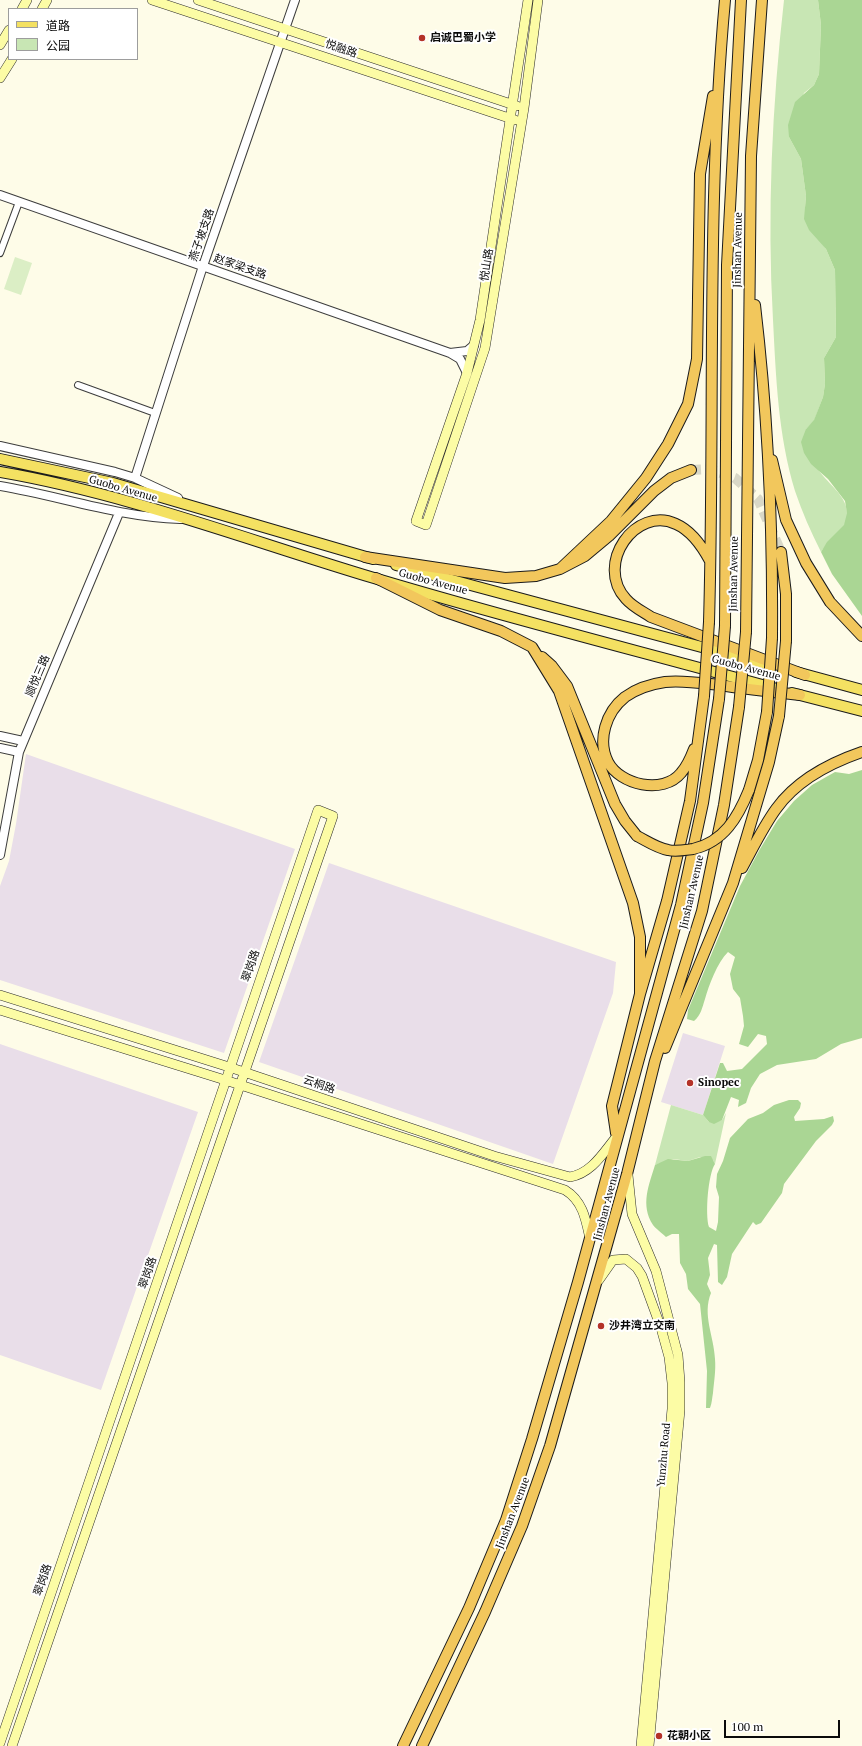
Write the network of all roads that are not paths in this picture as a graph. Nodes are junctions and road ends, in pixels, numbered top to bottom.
1 (152, 0) edge
2 (198, 0) edge
3 (295, 0) edge
4 (528, 0) edge
5 (538, 0) edge
6 (725, 0) edge
7 (741, 0) edge
8 (762, 0) edge
9 (285, 28) junction
10 (8, 32) edge
11 (280, 42) junction
12 (0, 45) edge
13 (720, 52) junction
14 (11, 60) edge
15 (0, 78) edge
16 (512, 105) junction
17 (524, 108) junction
18 (510, 119) junction
19 (522, 122) junction
20 (0, 195) edge
21 (19, 202) junction
22 (0, 253) edge
23 (750, 265) junction
24 (203, 266) junction
25 (474, 345) junction
26 (450, 353) junction
27 (467, 373) junction
28 (78, 385) dead end
29 (155, 413) junction
30 (767, 437) junction
31 (0, 446) edge
32 (0, 459) edge
33 (691, 470) tunnel mouth
34 (0, 472) edge
35 (134, 478) junction
36 (0, 486) edge
37 (193, 506) junction
38 (119, 513) junction
39 (186, 520) junction
40 (781, 552) tunnel mouth
41 (365, 557) junction
42 (711, 562) junction
43 (560, 569) junction
44 (376, 578) junction
45 (862, 636) edge
46 (532, 648) junction
47 (805, 675) junction
48 (862, 690) edge
49 (800, 695) junction
50 (862, 711) edge
51 (0, 736) edge
52 (699, 740) junction
53 (23, 741) junction
54 (0, 748) edge
55 (19, 752) junction
56 (862, 752) edge
57 (0, 855) edge
58 (733, 883) junction
59 (640, 994) junction
60 (0, 995) edge
61 (0, 1010) edge
62 (229, 1067) junction
63 (244, 1072) junction
64 (225, 1080) junction
65 (239, 1084) junction
66 (649, 1086) junction
67 (617, 1136) junction
68 (628, 1174) junction
69 (590, 1239) junction
70 (598, 1283) junction
71 (0, 1743) edge
72 (12, 1746) edge
73 (403, 1746) edge
74 (422, 1746) edge
75 (641, 1746) edge
76 (649, 1746) edge

1 - 11 main road, 悦融路
2 - 9 main road, 悦融路
3 - 9 street, 燕子坡支路
4 - 16 main road, 悦山路
5 - 17 main road, 悦山路
6 - 13 highway
7 - 67 highway, Jinshan Avenue, bridge
8 - 23 highway, Jinshan Avenue
9 - 11 street, 燕子坡支路
9 - 16 main road, 悦融路
10 - 12 main road
11 - 18 main road, 悦融路
11 - 24 street, 燕子坡支路
13 - 42 highway
13 - 43 highway
14 - 15 main road
16 - 17 main road, 悦融路
16 - 18 main road, 悦山路
17 - 19 main road, 悦山路
18 - 19 main road, 悦融路
18 - 25 main road, 悦山路
19 - 27 main road, 悦山路
20 - 21 street, 赵家梁支路
21 - 22 street
21 - 24 street, 赵家梁支路
23 - 30 highway
23 - 66 highway, Jinshan Avenue, bridge
24 - 26 street, 赵家梁支路
24 - 29 street, 燕子坡支路
25 - 26 street
25 - 27 main road, 悦山路
26 - 27 street
28 - 29 street
29 - 35 street, 燕子坡支路
30 - 45 highway
30 - 46 highway, bridge
31 - 35 street
32 - 37 main road, Guobo Avenue
33 - 43 highway
34 - 39 main road, Guobo Avenue
35 - 37 street
36 - 38 street
37 - 41 main road, Guobo Avenue
38 - 39 street
38 - 53 street, 顺悦三路
39 - 44 main road, Guobo Avenue
40 - 58 highway, bridge
41 - 43 highway
41 - 47 main road, Guobo Avenue
42 - 47 highway
42 - 52 highway, bridge
44 - 46 highway
44 - 49 main road, Guobo Avenue
46 - 59 highway
47 - 48 main road, Guobo Avenue
49 - 50 main road, Guobo Avenue
49 - 52 highway
51 - 53 street
52 - 59 highway
53 - 55 street, 顺悦三路
54 - 55 street
55 - 57 street, 顺悦三路
56 - 58 highway
58 - 66 highway
59 - 67 highway
60 - 62 main road, 云桐路
61 - 64 main road
62 - 63 main road, 云桐路
62 - 63 main road, 翠岗路
62 - 64 main road, 翠岗路
63 - 65 main road
63 - 67 main road, 云桐路
64 - 65 main road
64 - 71 main road, 翠岗路
65 - 69 main road
65 - 72 main road
66 - 68 highway, Jinshan Avenue
67 - 69 highway, Jinshan Avenue
68 - 70 highway, Jinshan Avenue
68 - 76 main road, Yunzhu Road
69 - 73 highway, Jinshan Avenue
70 - 74 highway, Jinshan Avenue
70 - 75 main road, Yunzhu Road

